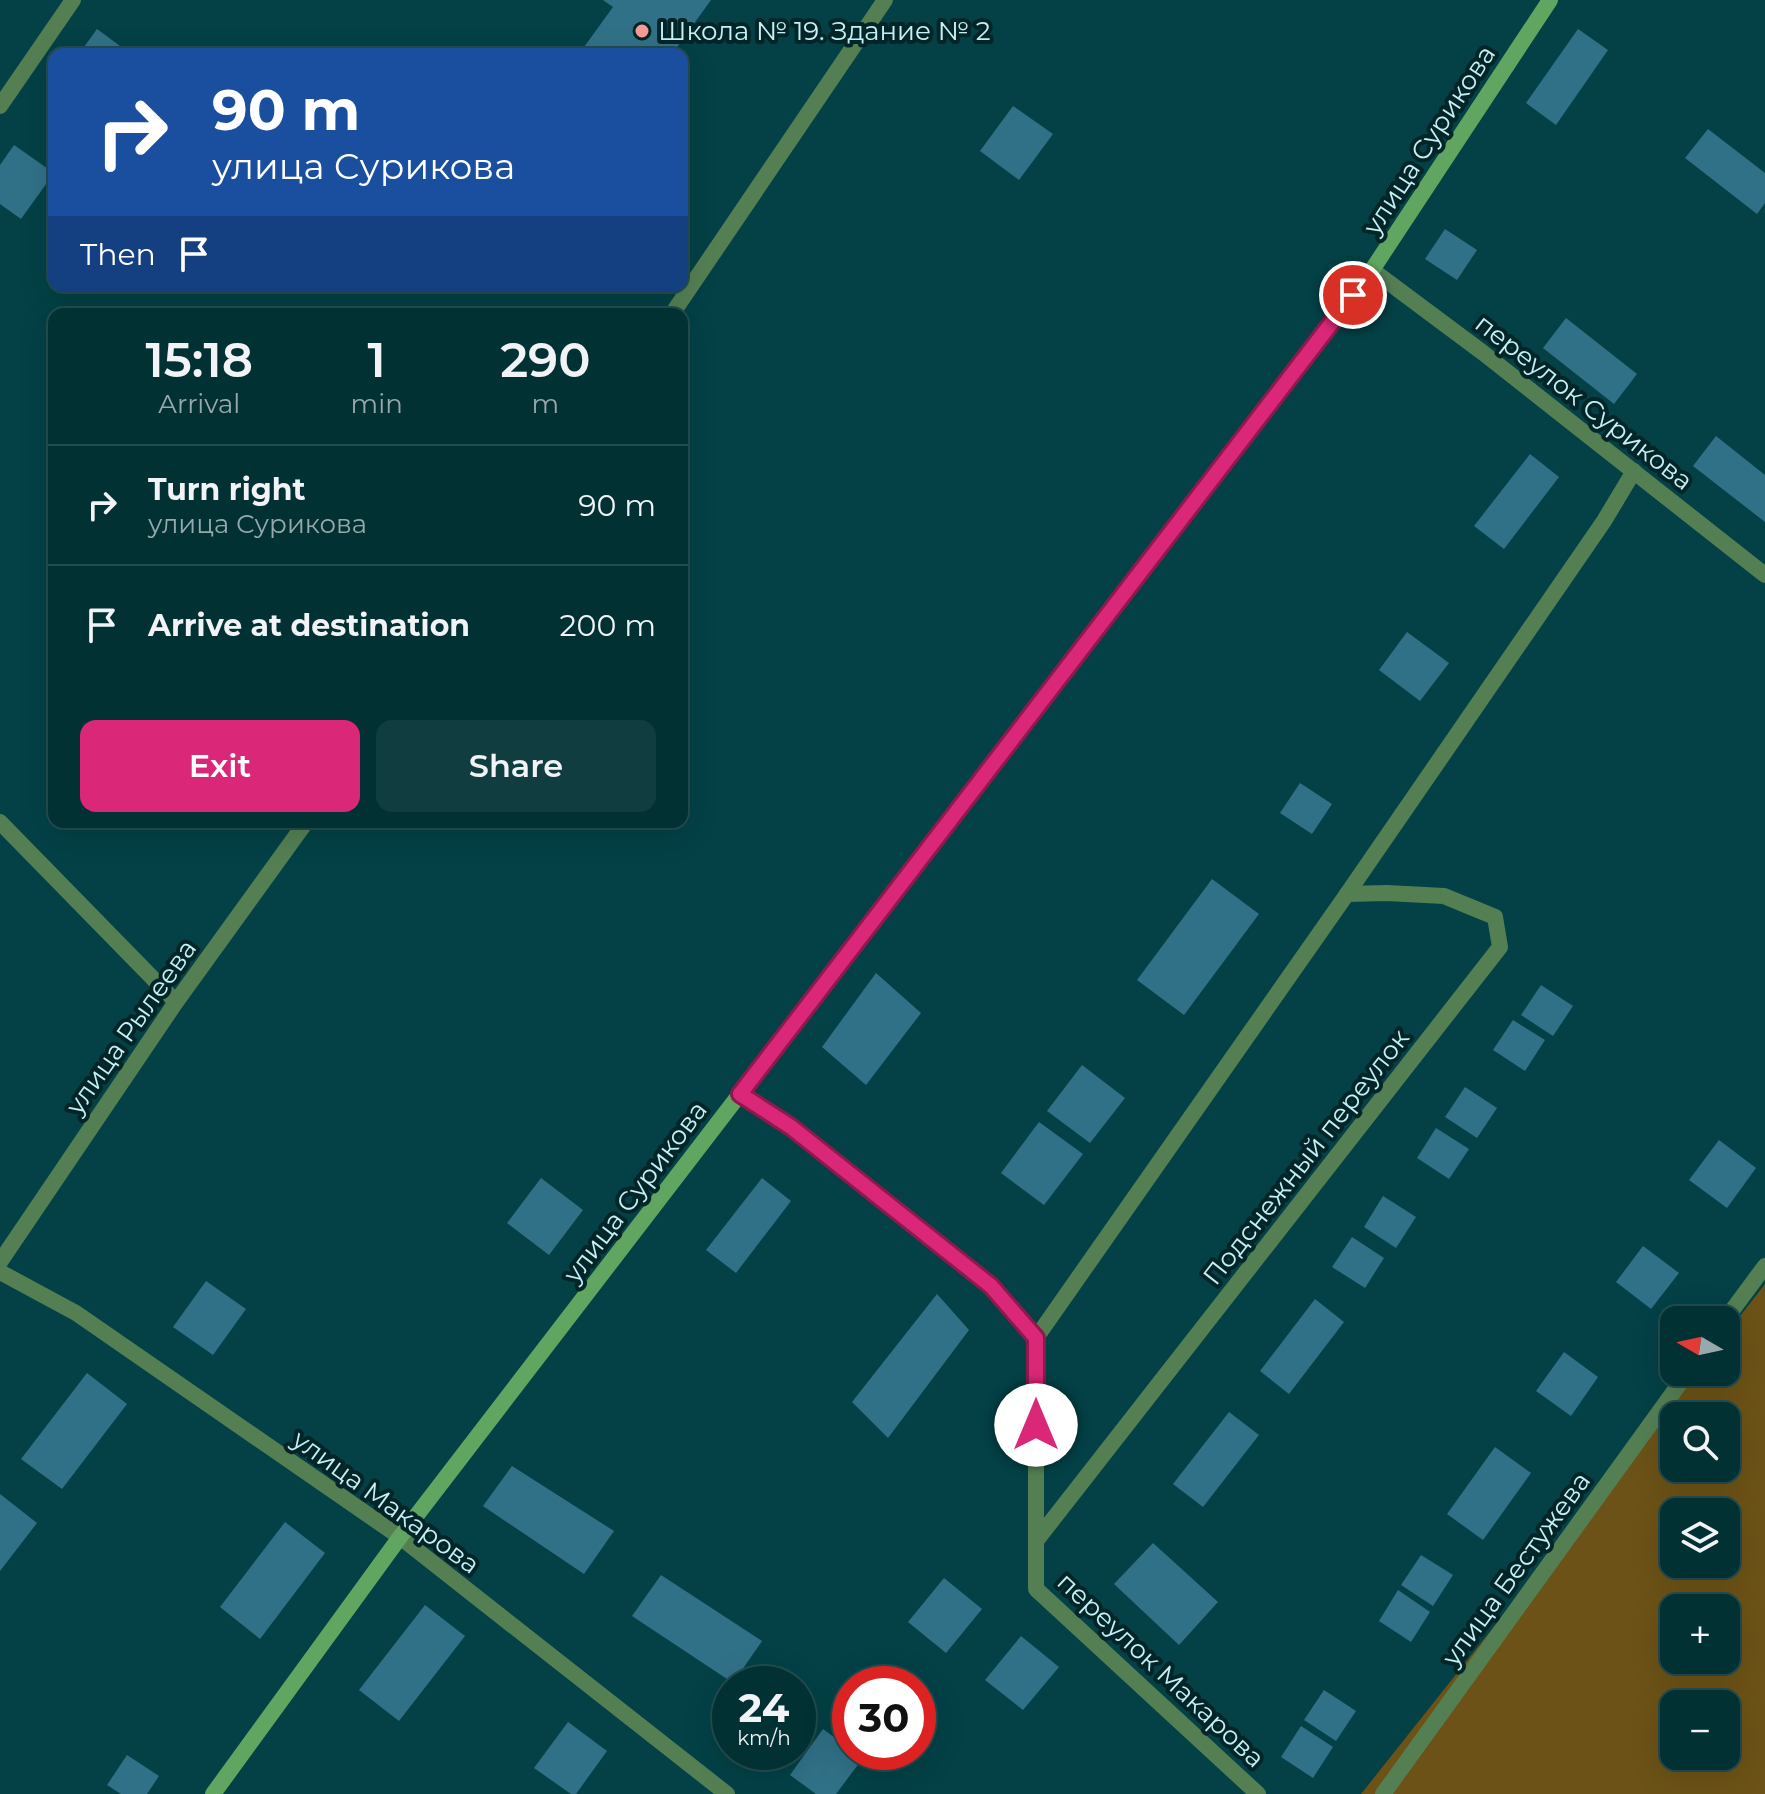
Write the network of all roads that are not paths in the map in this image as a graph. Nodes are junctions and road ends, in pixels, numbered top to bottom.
1 (73, 0) edge
2 (885, 0) edge
3 (1550, 0) edge
4 (0, 106) edge
5 (1372, 270) junction
6 (688, 290) edge
7 (1634, 471) junction
8 (1765, 575) edge
9 (0, 822) edge
10 (302, 828) edge
11 (1347, 894) junction
12 (176, 1002) junction
13 (740, 1094) junction
14 (0, 1262) edge
15 (1765, 1266) edge
16 (0, 1272) edge
17 (1735, 1306) edge
18 (1036, 1338) junction
19 (1678, 1386) edge
20 (400, 1537) junction
21 (1036, 1541) junction
22 (213, 1794) edge
23 (727, 1794) edge
24 (1258, 1794) edge
25 (1383, 1794) edge

1 - 4 street
2 - 6 street
3 - 5 main road, улица Сурикова
5 - 7 street, переулок Сурикова
5 - 13 main road, улица Сурикова
7 - 8 street, переулок Сурикова
7 - 11 street
9 - 12 street
10 - 12 street, улица Рылеева
11 - 18 street
11 - 21 street, Подснежный переулок
12 - 14 street, улица Рылеева
13 - 18 street
13 - 20 main road, улица Сурикова
15 - 17 street
16 - 20 street, улица Макарова
18 - 21 street, переулок Макарова
19 - 25 street, улица Бестужева
20 - 22 main road, улица Сурикова
20 - 23 street, улица Макарова
21 - 24 street, переулок Макарова

